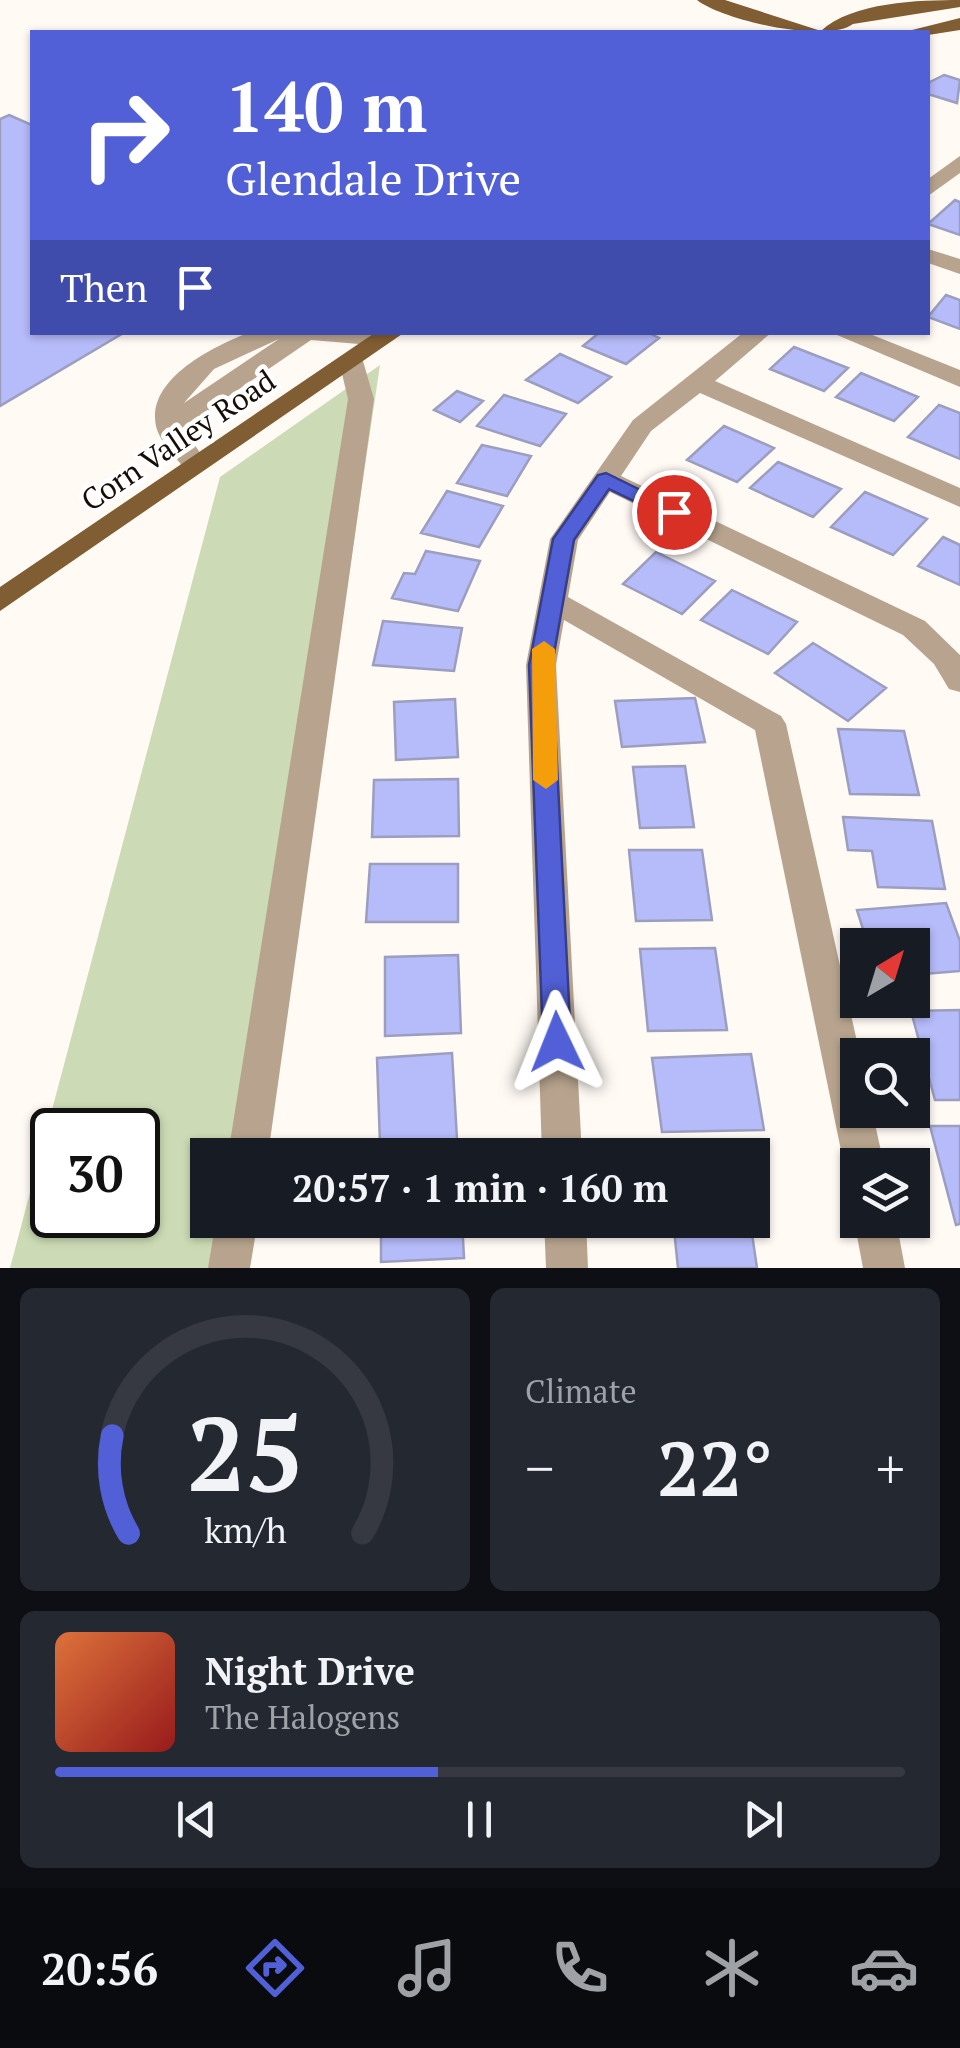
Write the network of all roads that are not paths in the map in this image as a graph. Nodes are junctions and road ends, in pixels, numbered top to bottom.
1 (706, 0) edge
2 (960, 2) edge
3 (960, 24) edge
4 (806, 30) edge
5 (833, 30) edge
6 (925, 30) edge
7 (957, 169) edge
8 (930, 189) edge
9 (930, 257) edge
10 (960, 267) edge
11 (263, 335) edge
12 (299, 335) edge
13 (359, 335) edge
14 (756, 335) edge
15 (850, 335) edge
16 (388, 336) edge
17 (351, 361) junction
18 (960, 379) edge
19 (699, 384) junction
20 (170, 426) junction
21 (197, 466) junction
22 (606, 479) junction
23 (960, 498) edge
24 (553, 600) junction
25 (0, 601) edge
26 (960, 681) edge
27 (251, 1138) edge
28 (561, 1138) edge
29 (860, 1148) edge
30 (234, 1238) edge
31 (566, 1238) edge
32 (878, 1238) edge
33 (229, 1268) edge
34 (567, 1268) edge
35 (884, 1268) edge

1 - 4 main road
2 - 5 main road
3 - 6 main road
7 - 8 street
9 - 10 street
11 - 20 street
12 - 20 street
13 - 16 street
14 - 19 street
15 - 18 street
16 - 17 main road, Corn Valley Road
17 - 21 main road, Corn Valley Road
17 - 27 street
19 - 22 street
19 - 23 street
20 - 21 street
21 - 25 main road, Corn Valley Road
22 - 24 street
22 - 26 street
24 - 28 street
24 - 29 street
30 - 33 street
31 - 34 street
32 - 35 street

